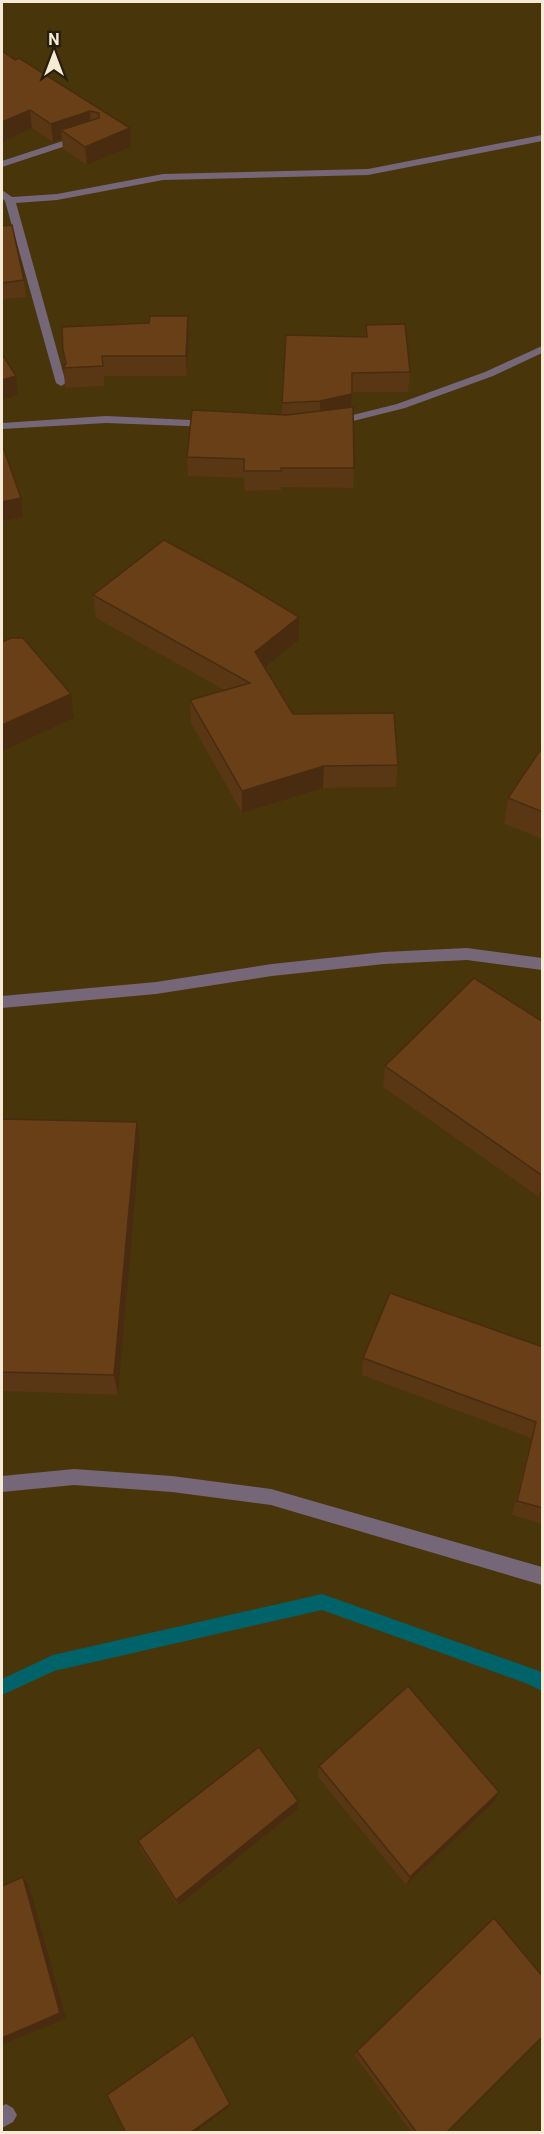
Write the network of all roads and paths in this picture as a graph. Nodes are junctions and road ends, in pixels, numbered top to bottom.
1 (95, 134) edge
2 (543, 138) edge
3 (2, 164) edge
4 (4, 196) edge
5 (543, 349) edge
6 (61, 383) dead end
7 (218, 425) edge
8 (2, 426) edge
9 (319, 427) edge
10 (543, 964) edge
11 (2, 1002) edge
12 (2, 1484) edge
13 (543, 1576) edge

1 - 3 street
2 - 4 street
4 - 6 street
5 - 9 street
7 - 8 street
10 - 11 street
12 - 13 street

